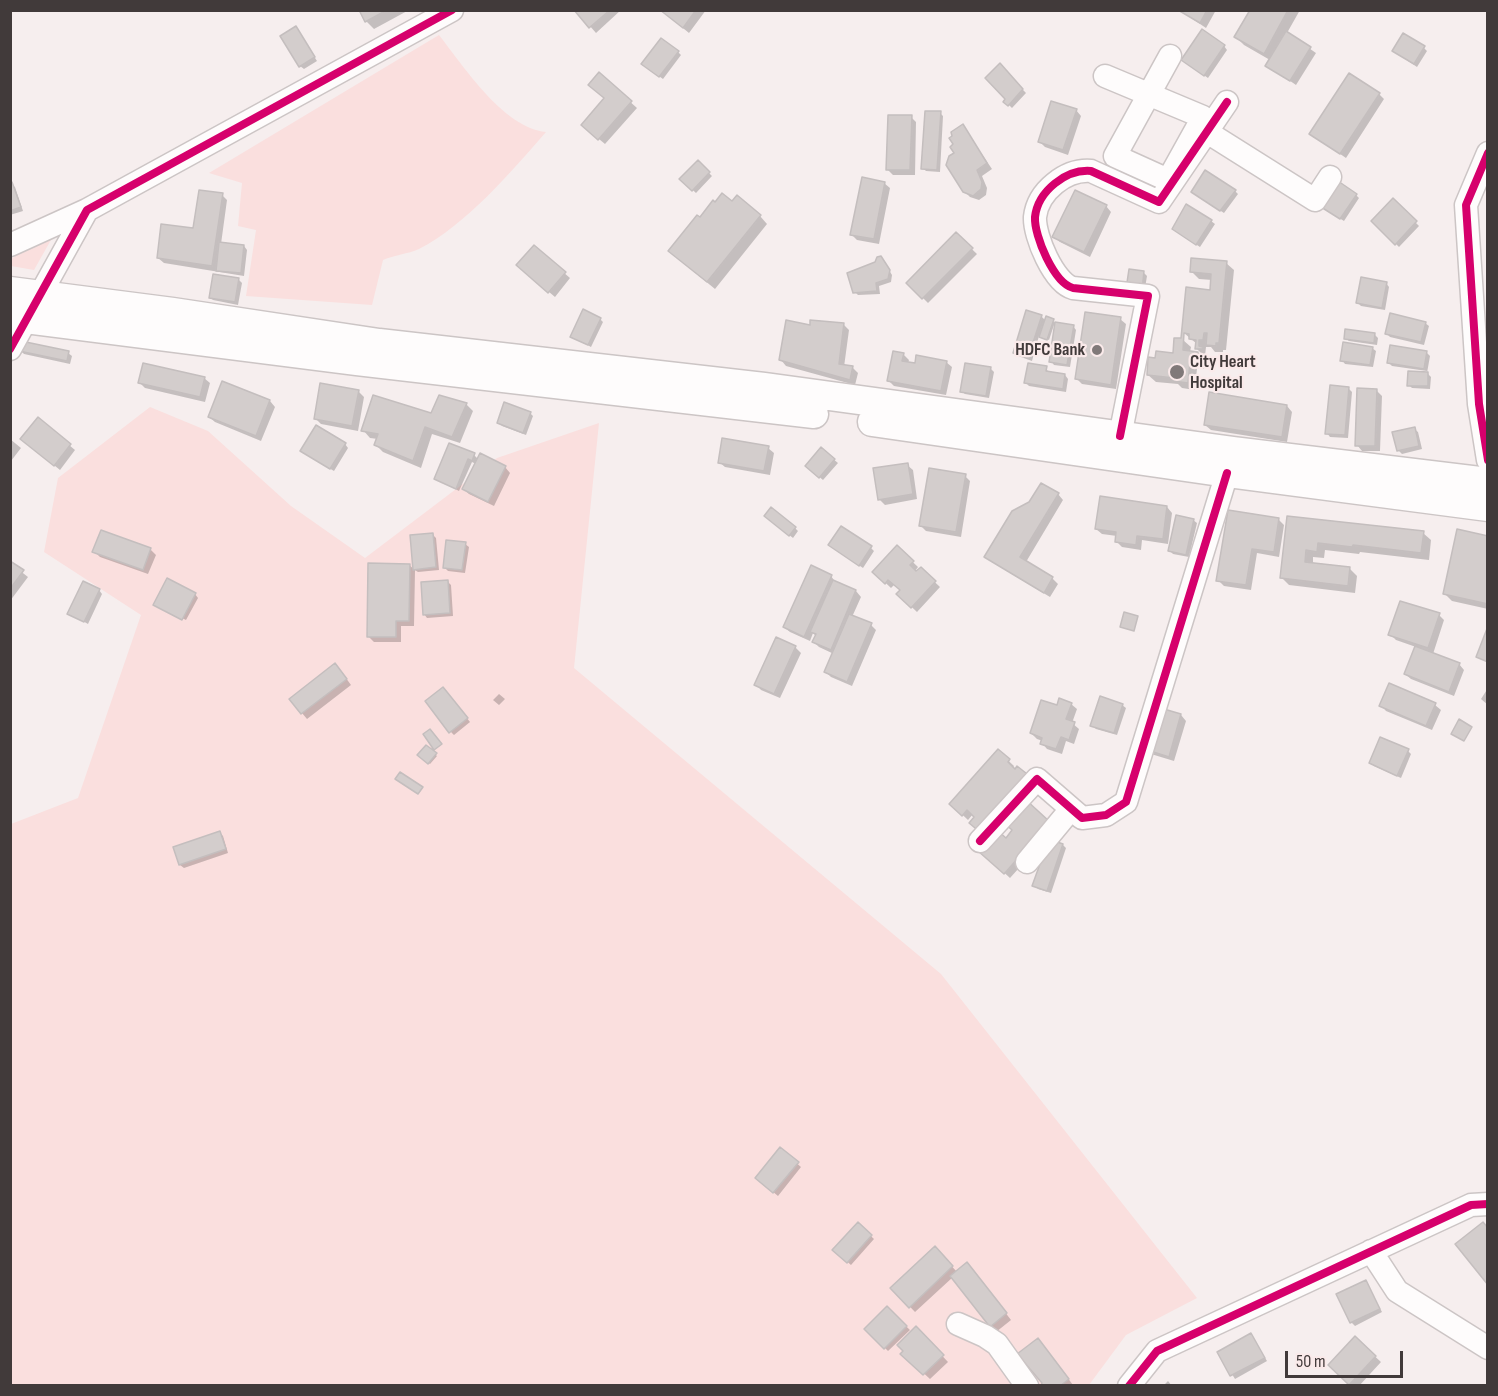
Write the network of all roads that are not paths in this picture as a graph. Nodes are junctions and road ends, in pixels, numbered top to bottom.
1 (452, 10) edge
2 (1170, 56) dead end
3 (1105, 76) dead end
4 (1149, 94) junction
5 (1227, 102) dead end
6 (1207, 132) junction
7 (1488, 153) edge
8 (1115, 156) junction
9 (1104, 177) junction
10 (1330, 177) dead end
11 (87, 210) junction
12 (10, 245) edge
13 (10, 291) edge
14 (26, 310) edge
15 (10, 348) edge
16 (1483, 401) edge
17 (1120, 436) junction
18 (1488, 460) edge
19 (1227, 473) junction
20 (1476, 493) edge
21 (1071, 808) junction
22 (980, 840) dead end
23 (1028, 862) dead end
24 (1488, 1204) edge
25 (1371, 1251) junction
26 (958, 1324) dead end
27 (1488, 1348) edge
28 (1027, 1386) edge
29 (1129, 1386) edge

1 - 11 street
2 - 4 street
3 - 4 street
4 - 8 street
4 - 8 street
5 - 6 street
6 - 9 street
6 - 10 street
7 - 16 street
8 - 9 street
9 - 17 street
11 - 12 street
11 - 14 street
13 - 14 main road
14 - 15 street
14 - 17 main road
14 - 19 main road
16 - 18 street
17 - 20 main road
19 - 20 main road
19 - 21 street
21 - 22 street
21 - 23 street
24 - 25 street
25 - 27 street
25 - 29 street
26 - 28 street

